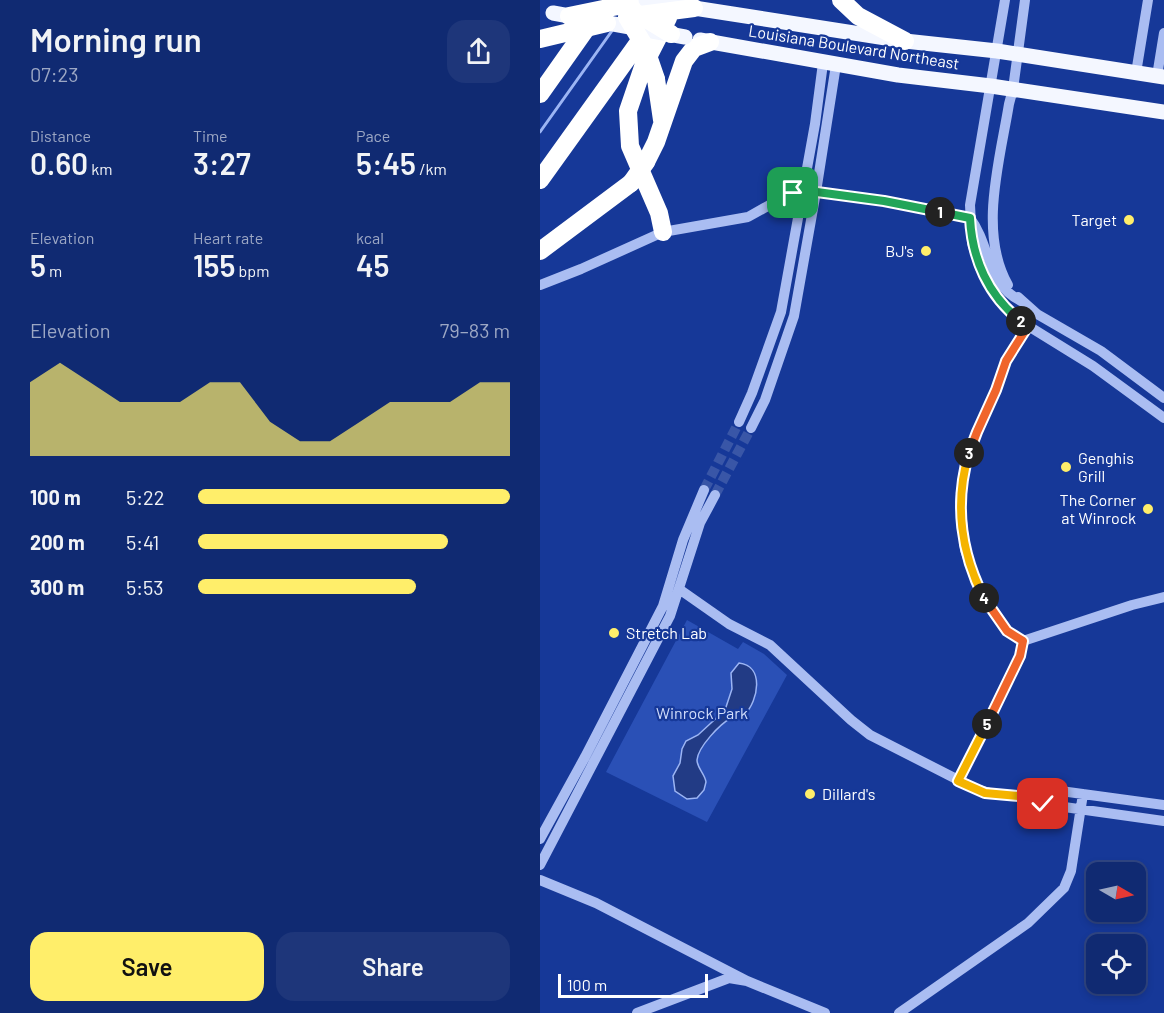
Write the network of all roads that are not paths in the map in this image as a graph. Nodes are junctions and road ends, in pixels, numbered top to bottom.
1 (669, 0) edge
2 (676, 0) edge
3 (841, 0) edge
4 (1005, 0) edge
5 (1025, 0) edge
6 (1149, 0) edge
7 (628, 7) edge
8 (699, 8) joint
9 (554, 13) edge
10 (607, 23) junction
11 (1164, 33) edge
12 (678, 36) joint
13 (540, 39) edge
14 (905, 41) junction
15 (710, 42) junction
16 (997, 51) junction
17 (1016, 54) junction
18 (830, 64) junction
19 (1136, 73) junction
20 (1160, 77) edge
21 (991, 86) junction
22 (1013, 89) junction
23 (540, 93) edge
24 (1164, 112) edge
25 (662, 122) junction
26 (540, 180) edge
27 (802, 190) junction
28 (816, 192) junction
29 (970, 218) junction
30 (663, 232) junction
31 (540, 251) edge
32 (540, 285) edge
33 (1021, 301) junction
34 (1028, 326) junction
35 (1123, 367) junction
36 (1113, 380) junction
37 (1164, 398) edge
38 (1164, 418) edge
39 (739, 422) tunnel mouth
40 (751, 428) tunnel mouth
41 (704, 490) tunnel mouth
42 (715, 495) tunnel mouth
43 (688, 543) junction
44 (679, 589) junction
45 (1164, 597) edge
46 (1023, 641) junction
47 (958, 781) junction
48 (1083, 794) junction
49 (1029, 797) junction
50 (1164, 805) edge
51 (1081, 809) junction
52 (1164, 821) edge
53 (540, 839) edge
54 (540, 865) edge
55 (540, 880) edge
56 (747, 981) junction
57 (637, 1013) edge
58 (825, 1013) edge
59 (899, 1013) edge

1 - 26 highway
2 - 30 highway
3 - 14 highway
4 - 16 street
5 - 17 street
6 - 19 street
7 - 8 highway, bridge
7 - 9 highway, bridge
7 - 10 highway, bridge
7 - 12 highway, bridge
7 - 23 highway
7 - 25 highway, bridge
8 - 14 main road, Louisiana Boulevard Northeast
9 - 10 main road, bridge
10 - 13 highway, bridge
11 - 20 street
12 - 15 main road, Louisiana Boulevard Northeast
14 - 16 main road, Louisiana Boulevard Northeast
15 - 18 main road, Louisiana Boulevard Northeast
15 - 25 highway
16 - 17 main road, Louisiana Boulevard Northeast
16 - 21 street
17 - 19 main road, Louisiana Boulevard Northeast
17 - 22 street
18 - 21 main road, Louisiana Boulevard Northeast
18 - 27 street
18 - 28 street
19 - 20 main road, Louisiana Boulevard Northeast
21 - 22 main road, Louisiana Boulevard Northeast
21 - 29 street
22 - 24 main road, Louisiana Boulevard Northeast
22 - 33 street
25 - 31 highway, bridge
27 - 28 street
27 - 30 street
27 - 39 street
28 - 29 street
28 - 40 street
29 - 33 street
29 - 34 street
30 - 32 street
33 - 35 street
34 - 36 street
34 - 46 street
35 - 36 street
35 - 37 street
36 - 38 street
41 - 43 street
42 - 43 street
43 - 44 street
43 - 53 street
44 - 47 street
44 - 54 street
45 - 46 street
46 - 47 street
47 - 49 street
48 - 49 street
48 - 50 street
48 - 51 street
49 - 51 street
51 - 52 street
51 - 59 street
55 - 56 street
56 - 57 street
56 - 58 street

